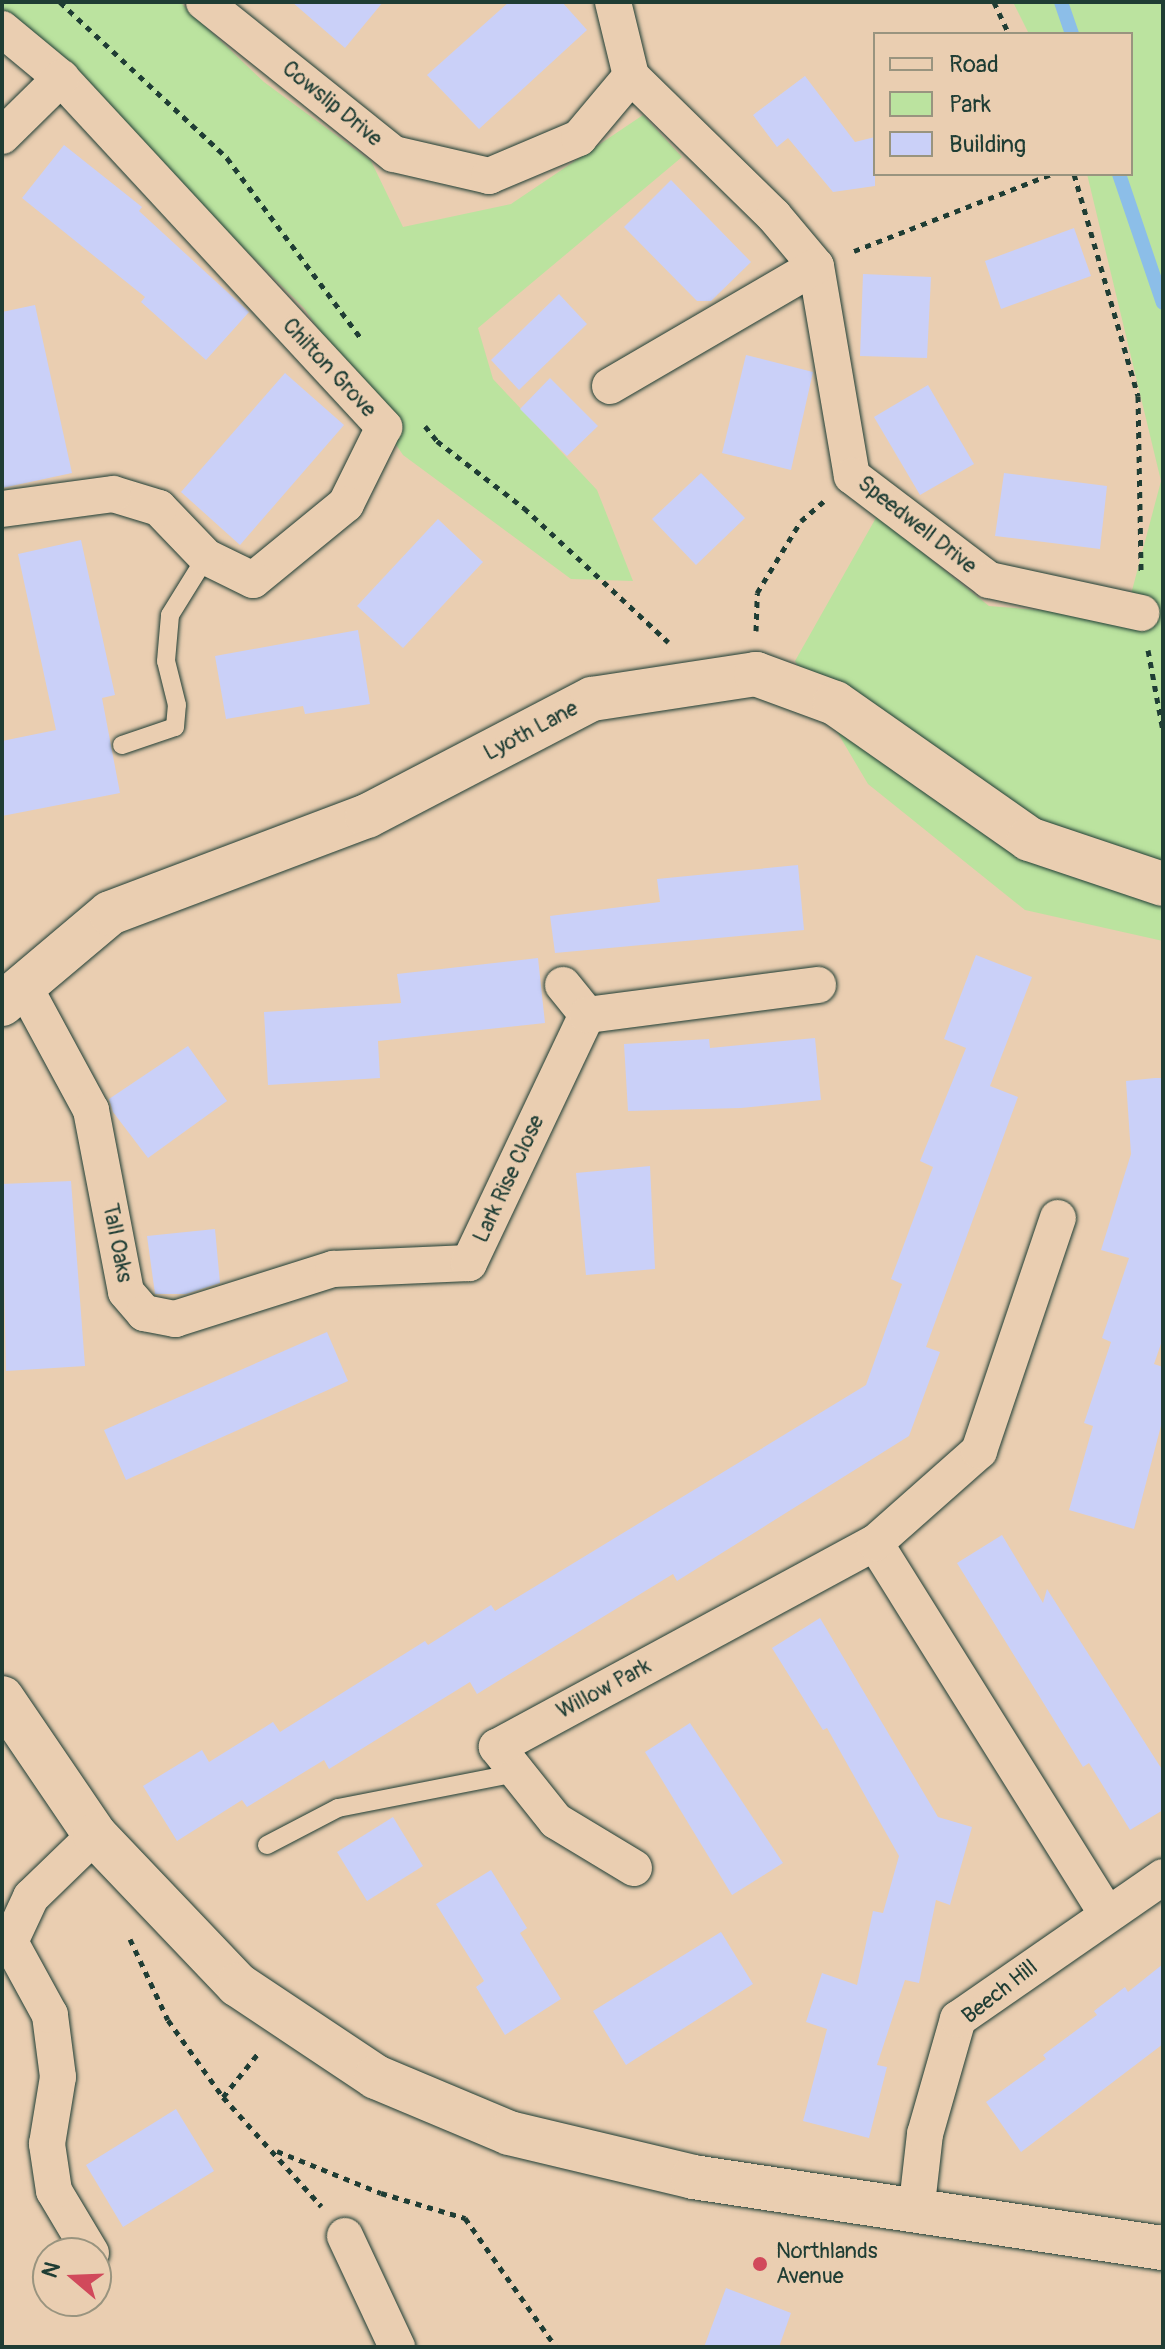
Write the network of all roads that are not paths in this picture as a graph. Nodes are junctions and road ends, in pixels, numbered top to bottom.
1 (204, 2) edge
2 (613, 2) edge
3 (2, 29) edge
4 (631, 76) junction
5 (61, 78) junction
6 (2, 136) edge
7 (816, 266) junction
8 (610, 386) dead end
9 (2, 509) edge
10 (206, 557) junction
11 (1141, 613) road end
12 (122, 745) dead end
13 (1163, 884) edge
14 (563, 985) dead end
15 (818, 985) dead end
16 (13, 996) edge
17 (587, 1015) junction
18 (1058, 1218) dead end
19 (333, 1269) joint
20 (875, 1543) junction
21 (2, 1698) edge
22 (517, 1773) junction
23 (267, 1845) dead end
24 (108, 1848) junction
25 (634, 1868) dead end
26 (1163, 1877) edge
27 (1106, 1913) junction
28 (916, 2213) junction
29 (345, 2236) road end
30 (82, 2237) edge
31 (1163, 2248) edge
32 (397, 2347) edge

1 - 4 street, Cowslip Drive
2 - 4 street
3 - 5 street, Chilton Grove
4 - 7 street
5 - 6 street
5 - 10 street, Chilton Grove
7 - 8 street
7 - 11 street, Speedwell Drive
9 - 10 street, Chilton Grove
10 - 12 lane
13 - 16 street, Lyoth Lane
14 - 17 street
15 - 17 street
16 - 19 street, Tall Oaks
17 - 19 street, Lark Rise Close
18 - 20 street, Willow Park
20 - 22 street, Willow Park
20 - 27 street
21 - 24 street
22 - 23 lane
22 - 25 street, Willow Park
24 - 28 street
24 - 30 street
26 - 27 street, Beech Hill
27 - 28 street, Beech Hill
28 - 31 street
29 - 32 street

